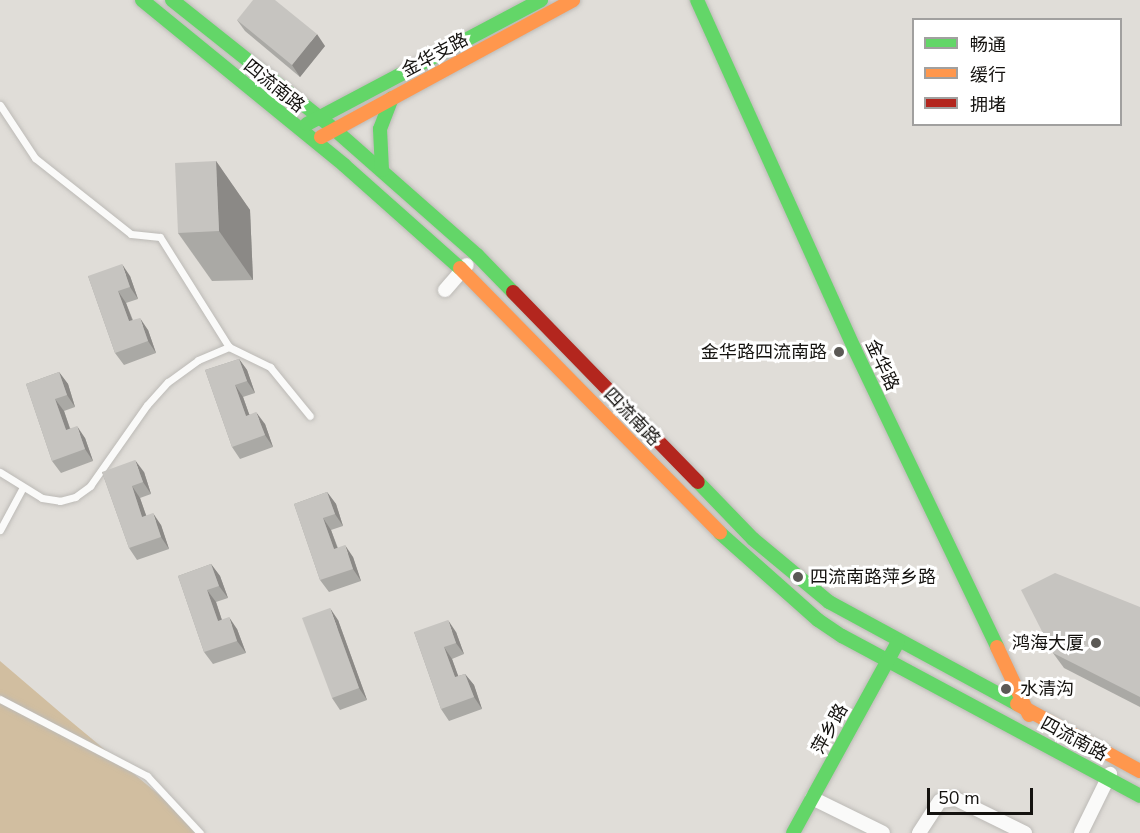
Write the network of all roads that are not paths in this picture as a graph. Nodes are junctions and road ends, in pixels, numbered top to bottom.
1 (142, 0) edge
2 (172, 0) edge
3 (540, 0) edge
4 (573, 0) edge
5 (697, 0) edge
6 (392, 98) junction
7 (0, 105) edge
8 (319, 117) junction
9 (298, 129) junction
10 (334, 129) junction
11 (314, 141) junction
12 (382, 170) junction
13 (477, 255) junction
14 (462, 270) junction
15 (445, 290) dead end
16 (228, 347) junction
17 (310, 416) dead end
18 (0, 472) edge
19 (22, 489) junction
20 (0, 530) edge
21 (898, 642) junction
22 (889, 660) junction
23 (0, 699) edge
24 (1027, 710) junction
25 (1041, 742) junction
26 (1117, 759) junction
27 (1140, 770) edge
28 (1108, 778) junction
29 (1140, 796) edge
30 (812, 798) junction
31 (200, 833) edge
32 (793, 833) edge
33 (883, 833) edge
34 (919, 833) edge
35 (1025, 833) edge
36 (1081, 833) edge

1 - 9 main road, 四流南路
2 - 8 main road, 四流南路
3 - 8 main road
4 - 6 main road, 金华支路
5 - 24 main road, 金华路
6 - 10 main road, 金华支路
6 - 12 main road
7 - 16 lane
8 - 9 main road
8 - 10 main road, 四流南路
9 - 11 main road, 四流南路
10 - 11 main road, 金华支路
10 - 12 main road, 四流南路
11 - 14 main road, 四流南路
12 - 13 main road, 四流南路
13 - 14 street
13 - 21 main road, 四流南路
14 - 15 street
14 - 22 main road, 四流南路
16 - 17 lane
16 - 19 lane
18 - 19 lane
19 - 20 lane
21 - 22 main road, 萍乡路
21 - 24 main road, 四流南路
22 - 25 main road, 四流南路
22 - 30 main road, 萍乡路
23 - 31 lane
24 - 25 main road, 金华路
24 - 26 main road, 四流南路
25 - 28 main road, 四流南路
26 - 27 main road, 四流南路
26 - 28 street
28 - 29 main road, 四流南路
28 - 36 street
30 - 32 main road, 萍乡路
30 - 33 street
34 - 35 street

